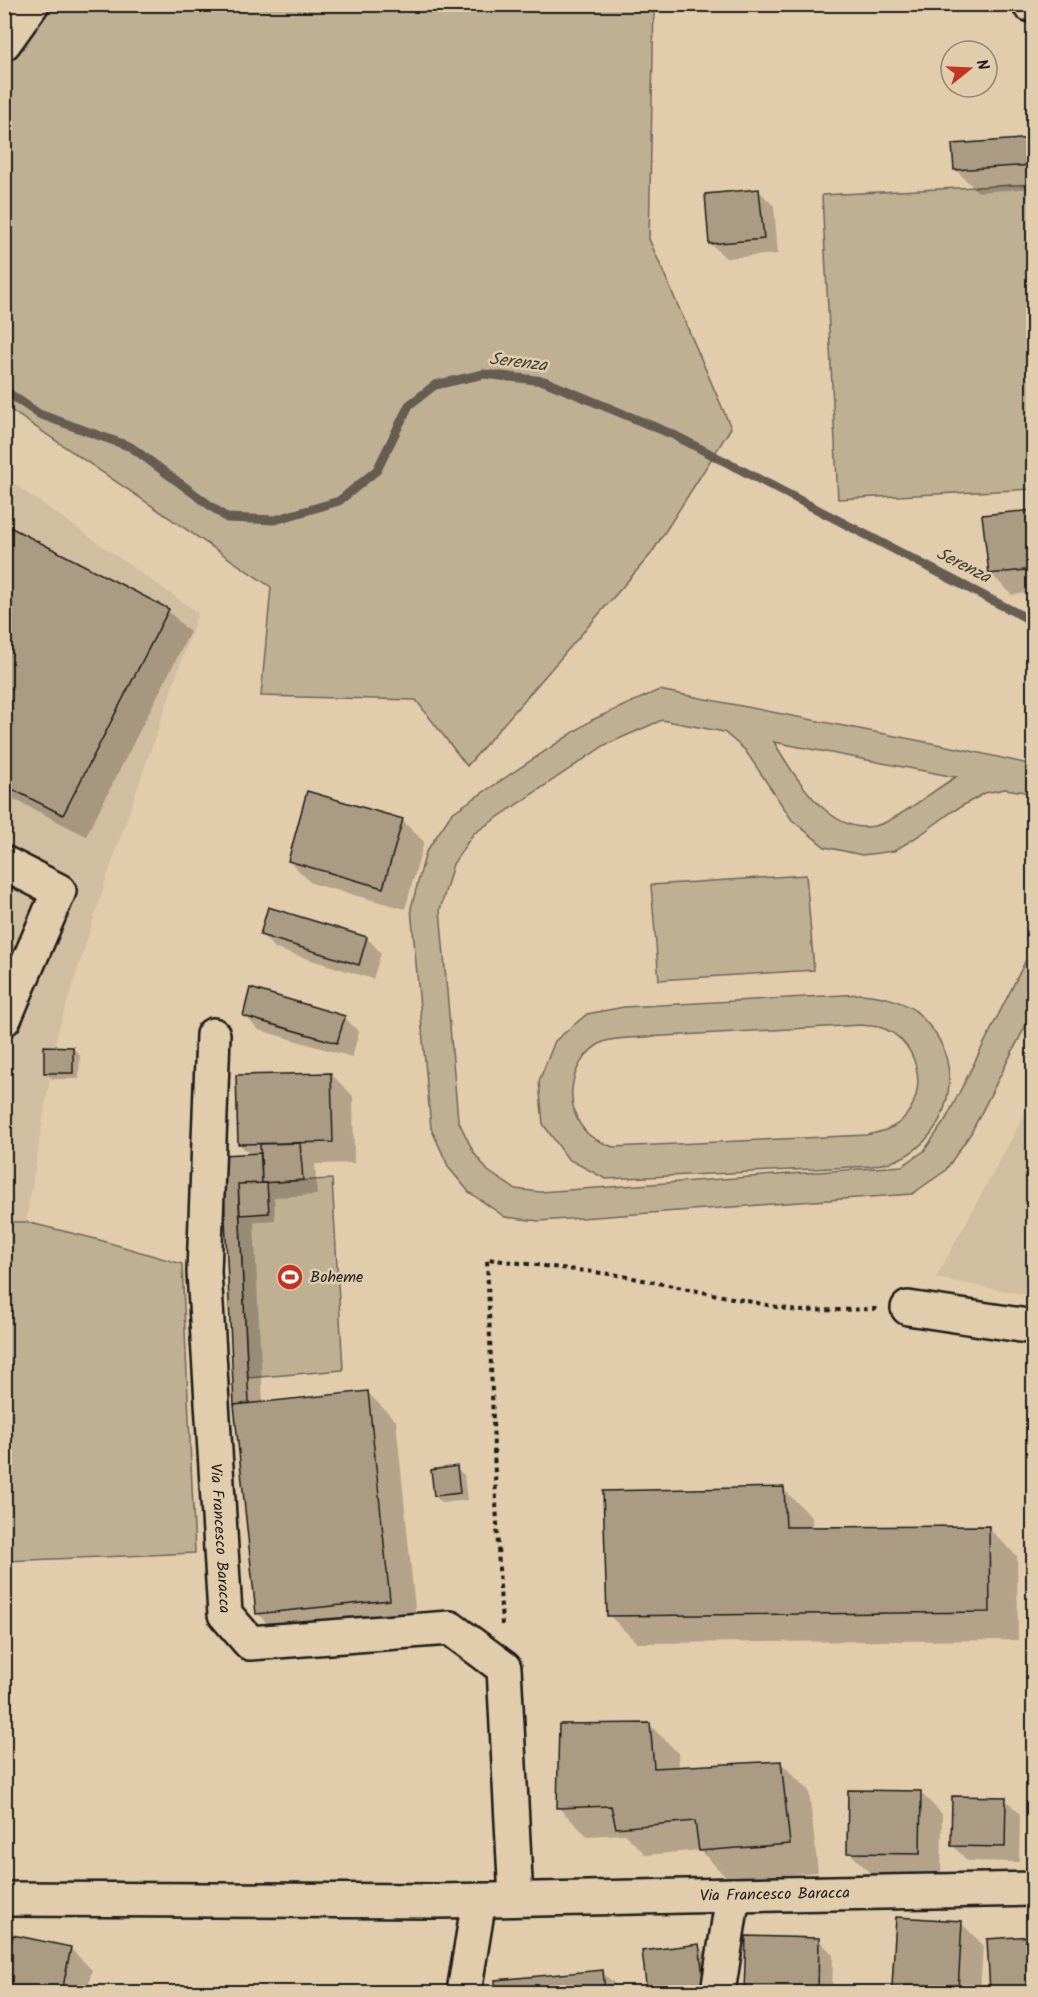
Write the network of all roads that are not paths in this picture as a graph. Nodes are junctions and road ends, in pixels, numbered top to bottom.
1 (32, 4) edge
2 (1029, 4) edge
3 (1034, 6) edge
4 (4, 43) edge
5 (4, 863) edge
6 (4, 1019) edge
7 (213, 1035) dead end
8 (908, 1308) road end
9 (1034, 1327) edge
10 (1034, 1889) edge
11 (733, 1895) junction
12 (4, 1899) edge
13 (516, 1899) junction
14 (479, 1900) junction
15 (464, 1992) edge
16 (718, 1992) edge

1 - 4 street
2 - 3 street
5 - 6 street
7 - 13 street, Via Francesco Baracca
8 - 9 street
10 - 11 street, Via Francesco Baracca
11 - 13 street, Via Francesco Baracca
11 - 16 street
12 - 14 street, Via Francesco Baracca
13 - 14 street, Via Francesco Baracca
14 - 15 street

